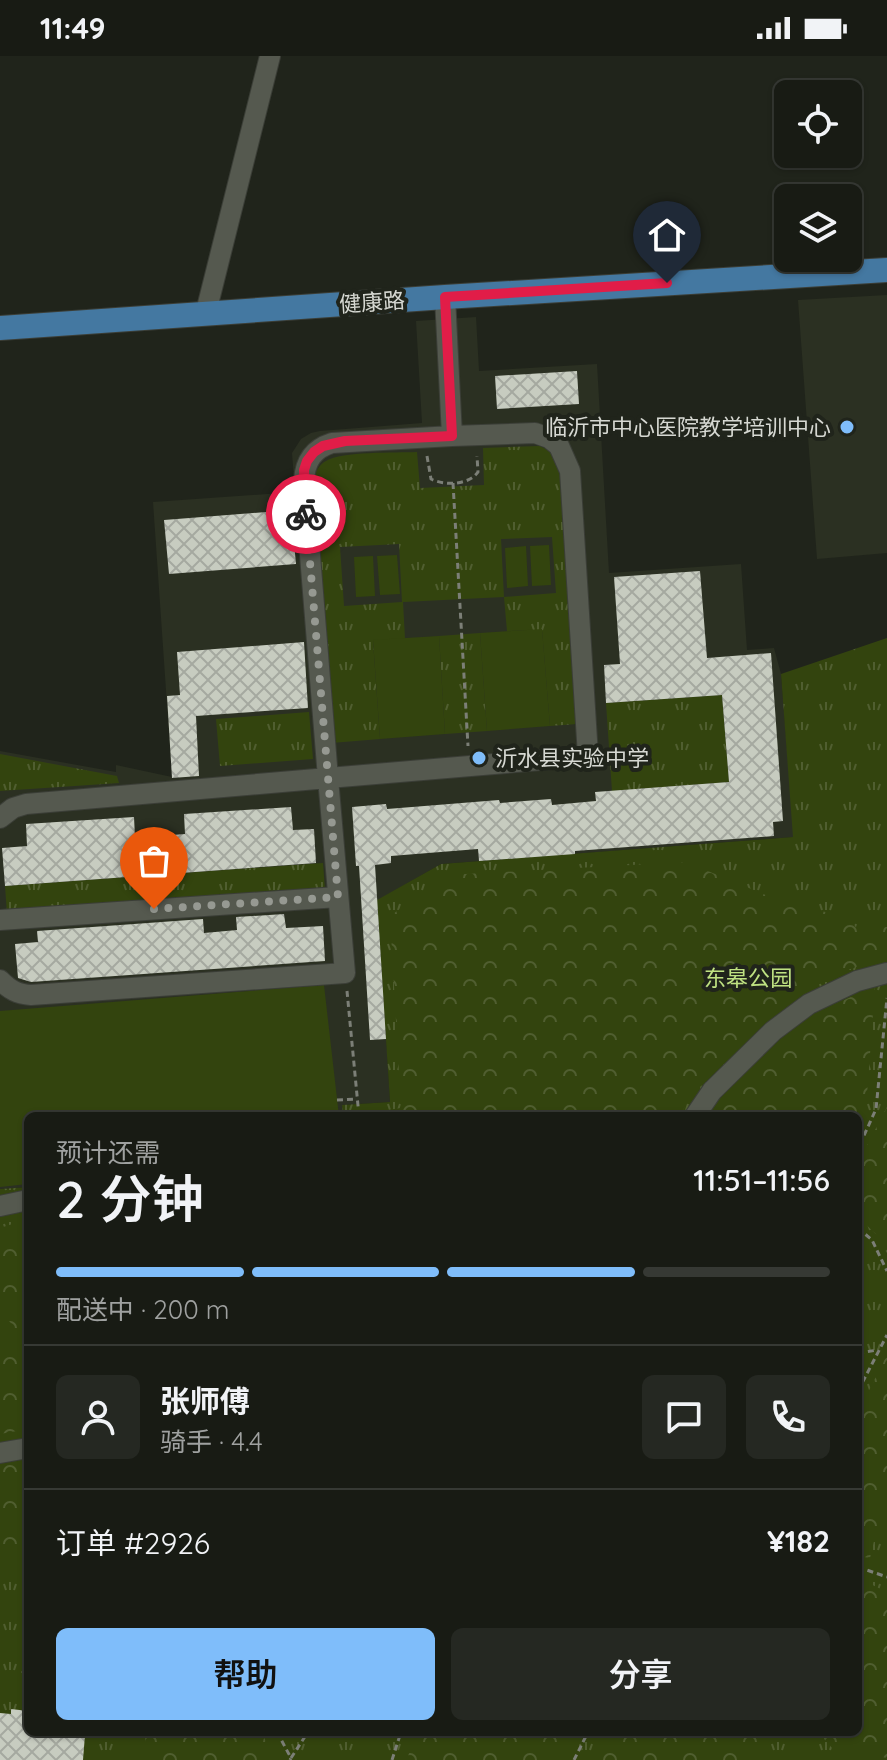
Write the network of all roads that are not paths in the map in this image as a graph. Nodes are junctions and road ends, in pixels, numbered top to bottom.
1 (270, 56) edge
2 (887, 270) edge
3 (445, 297) junction
4 (206, 312) junction
5 (0, 328) edge
6 (451, 436) junction
7 (328, 778) junction
8 (0, 818) edge
9 (338, 897) junction
10 (0, 920) edge
11 (887, 973) edge
12 (0, 980) edge
13 (698, 1112) edge
14 (24, 1201) edge
15 (0, 1206) edge
16 (24, 1449) edge
17 (0, 1453) edge

1 - 4 street
2 - 3 main road, 健康路
3 - 4 main road, 健康路
3 - 6 street
4 - 5 main road, 健康路
6 - 7 street
6 - 7 street
7 - 8 street
7 - 9 street
9 - 10 street
9 - 12 street
11 - 13 street
14 - 15 street
16 - 17 street

